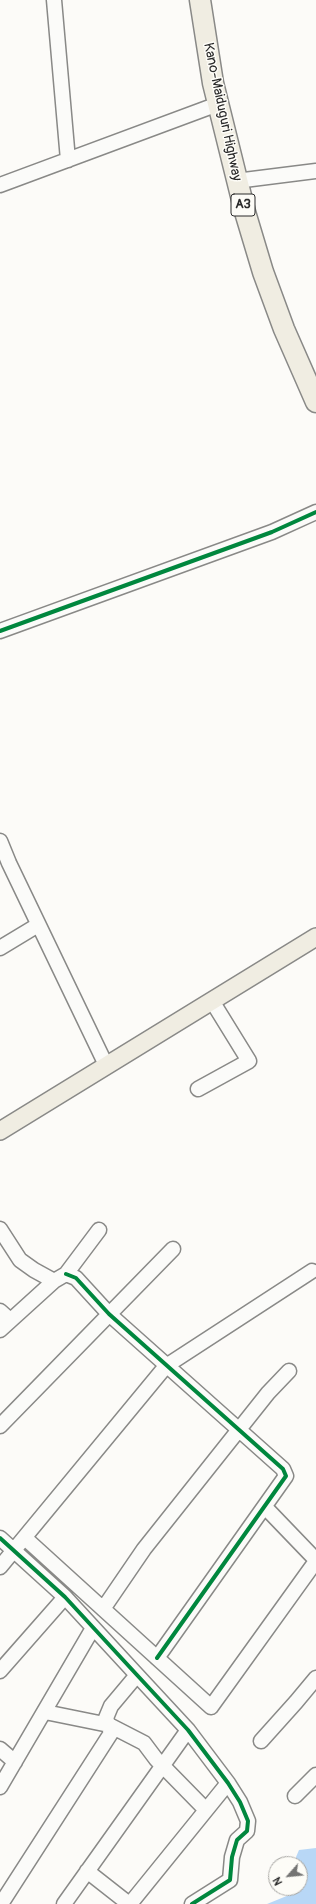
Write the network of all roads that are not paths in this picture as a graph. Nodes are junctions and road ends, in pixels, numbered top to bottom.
1 (54, 0) edge
2 (200, 0) edge
3 (218, 104) junction
4 (68, 160) junction
5 (316, 171) edge
6 (236, 181) junction
7 (0, 186) edge
8 (316, 402) edge
9 (316, 512) edge
10 (0, 631) edge
11 (0, 841) edge
12 (4, 864) edge
13 (38, 925) junction
14 (316, 937) edge
15 (0, 948) edge
16 (212, 1001) junction
17 (106, 1065) junction
18 (198, 1090) dead end
19 (0, 1131) edge
20 (0, 1229) edge
21 (99, 1230) dead end
22 (173, 1249) dead end
23 (312, 1271) dead end
24 (60, 1277) junction
25 (110, 1314) junction
26 (3, 1320) edge
27 (166, 1366) junction
28 (289, 1371) dead end
29 (0, 1426) edge
30 (238, 1430) junction
31 (265, 1507) junction
32 (0, 1538) edge
33 (25, 1538) junction
34 (15, 1550) junction
35 (316, 1560) edge
36 (0, 1567) edge
37 (65, 1597) junction
38 (103, 1609) junction
39 (93, 1628) junction
40 (157, 1658) junction
41 (0, 1671) edge
42 (138, 1675) junction
43 (316, 1678) edge
44 (45, 1712) junction
45 (109, 1725) junction
46 (188, 1730) junction
47 (261, 1741) dead end
48 (0, 1749) edge
49 (15, 1762) junction
50 (163, 1765) junction
51 (316, 1775) edge
52 (228, 1783) junction
53 (0, 1787) edge
54 (295, 1796) dead end
55 (206, 1810) junction
56 (87, 1871) junction
57 (1, 1904) edge
58 (64, 1904) edge
59 (130, 1904) edge
60 (192, 1904) edge

1 - 4 street
2 - 3 highway, Kano-Maiduguri Highway / A3
3 - 4 street
3 - 6 highway, Kano-Maiduguri Highway / A3
4 - 7 street
5 - 6 street
6 - 8 highway, Kano-Maiduguri Highway / A3
9 - 10 street
11 - 12 street
12 - 13 street
13 - 15 street
13 - 17 street
14 - 16 main road
16 - 17 main road
16 - 18 street
17 - 19 main road
20 - 24 street
21 - 24 street
22 - 25 street
23 - 27 street
24 - 25 street
24 - 26 street
25 - 27 street
25 - 29 street
27 - 30 street
27 - 33 street
28 - 30 street
30 - 31 street
30 - 38 street
31 - 35 street
31 - 40 street
32 - 34 street
33 - 34 street
33 - 38 street
34 - 36 street
34 - 37 street
35 - 40 street
37 - 39 street
37 - 41 street
38 - 40 street
39 - 42 street
39 - 44 street
42 - 45 street
42 - 46 street
43 - 47 street
44 - 45 street
44 - 49 street
45 - 50 street
45 - 57 street
46 - 50 street
46 - 52 street
48 - 49 street
49 - 53 street
50 - 55 street
50 - 56 street
51 - 54 street
52 - 55 street
52 - 60 street
55 - 59 street
56 - 58 street
56 - 59 street

